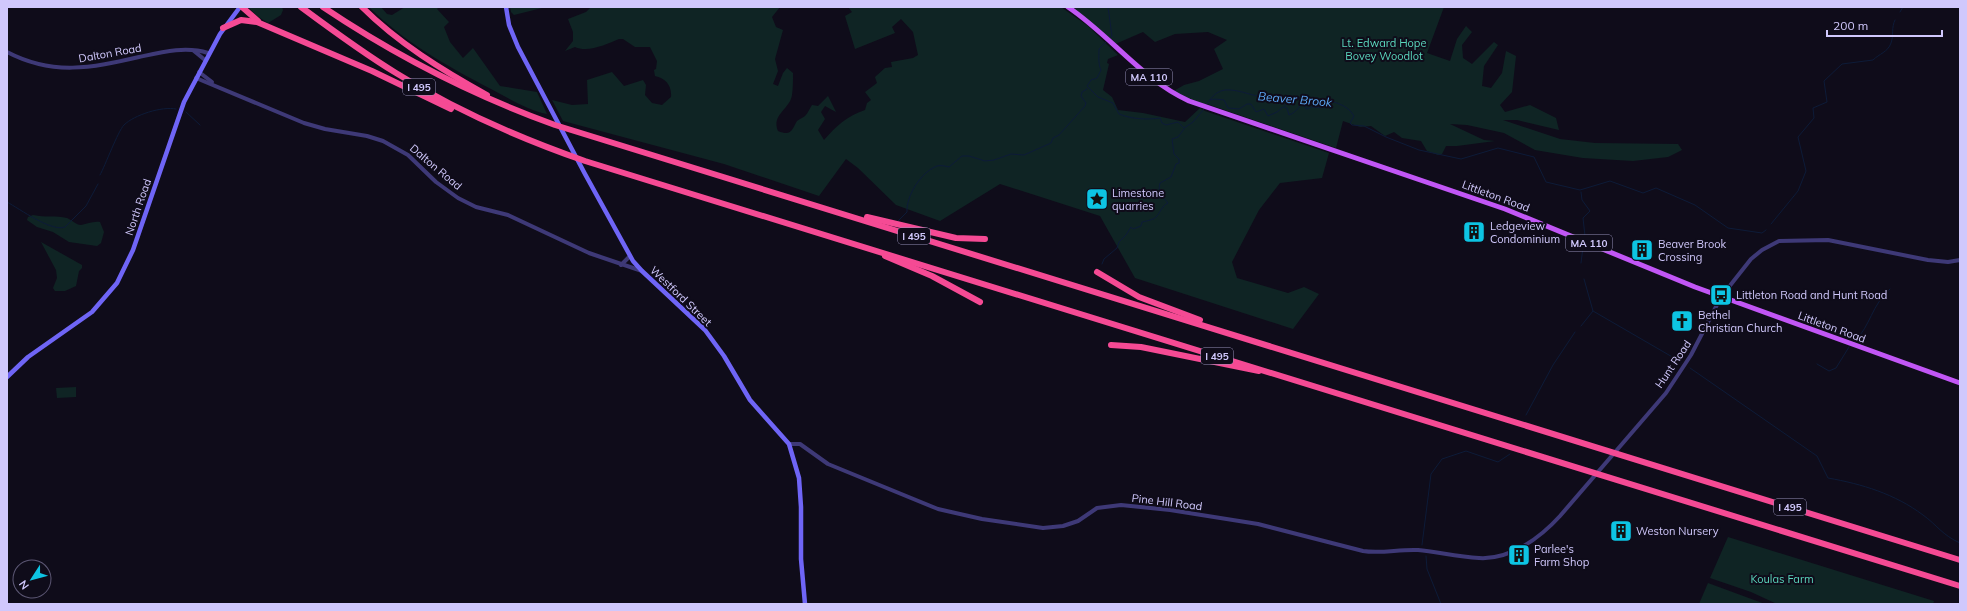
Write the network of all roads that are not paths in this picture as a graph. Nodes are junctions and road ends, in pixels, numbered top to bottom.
1 (241, 7) edge
2 (302, 7) edge
3 (323, 7) edge
4 (362, 7) edge
5 (506, 7) edge
6 (1068, 7) edge
7 (264, 25) junction
8 (223, 28) junction
9 (194, 51) junction
10 (7, 52) edge
11 (208, 53) junction
12 (205, 60) junction
13 (199, 72) junction
14 (196, 78) junction
15 (214, 84) junction
16 (518, 112) junction
17 (500, 128) junction
18 (823, 207) junction
19 (985, 239) dead end
20 (856, 244) junction
21 (630, 256) junction
22 (1960, 260) edge
23 (621, 265) junction
24 (642, 271) junction
25 (1097, 272) dead end
26 (1720, 297) junction
27 (980, 302) dead end
28 (1260, 343) junction
29 (1111, 345) dead end
30 (1275, 373) junction
31 (7, 377) edge
32 (1960, 383) edge
33 (789, 444) junction
34 (1551, 526) joint
35 (1960, 560) edge
36 (1960, 586) edge
37 (805, 604) edge

1 - 7 highway
1 - 8 main road, North Road
2 - 17 highway, I 495
3 - 16 highway, I 495
4 - 16 highway
5 - 21 main road, Westford Street
6 - 26 main road, Littleton Road / MA 110
7 - 8 highway
7 - 17 highway
8 - 11 main road, North Road
9 - 10 street, Dalton Road
9 - 11 street, Dalton Road
9 - 12 street
11 - 12 main road, North Road
12 - 13 main road, North Road
13 - 14 main road, North Road
13 - 15 street, Dalton Road
14 - 15 street, Dalton Road
14 - 31 main road, North Road
15 - 23 street, Dalton Road
16 - 18 highway, I 495
17 - 20 highway, I 495
18 - 19 highway
18 - 28 highway, I 495
20 - 27 highway
20 - 30 highway, I 495
21 - 23 street
21 - 24 main road, Westford Street
22 - 26 street, Hunt Road
23 - 24 street, Dalton Road
24 - 33 main road, Westford Street
25 - 28 highway
26 - 32 main road, Littleton Road / MA 110
26 - 34 street, Hunt Road
28 - 35 highway, I 495
29 - 30 highway
30 - 36 highway, I 495
33 - 34 street, Pine Hill Road
33 - 37 main road, Westford Street

